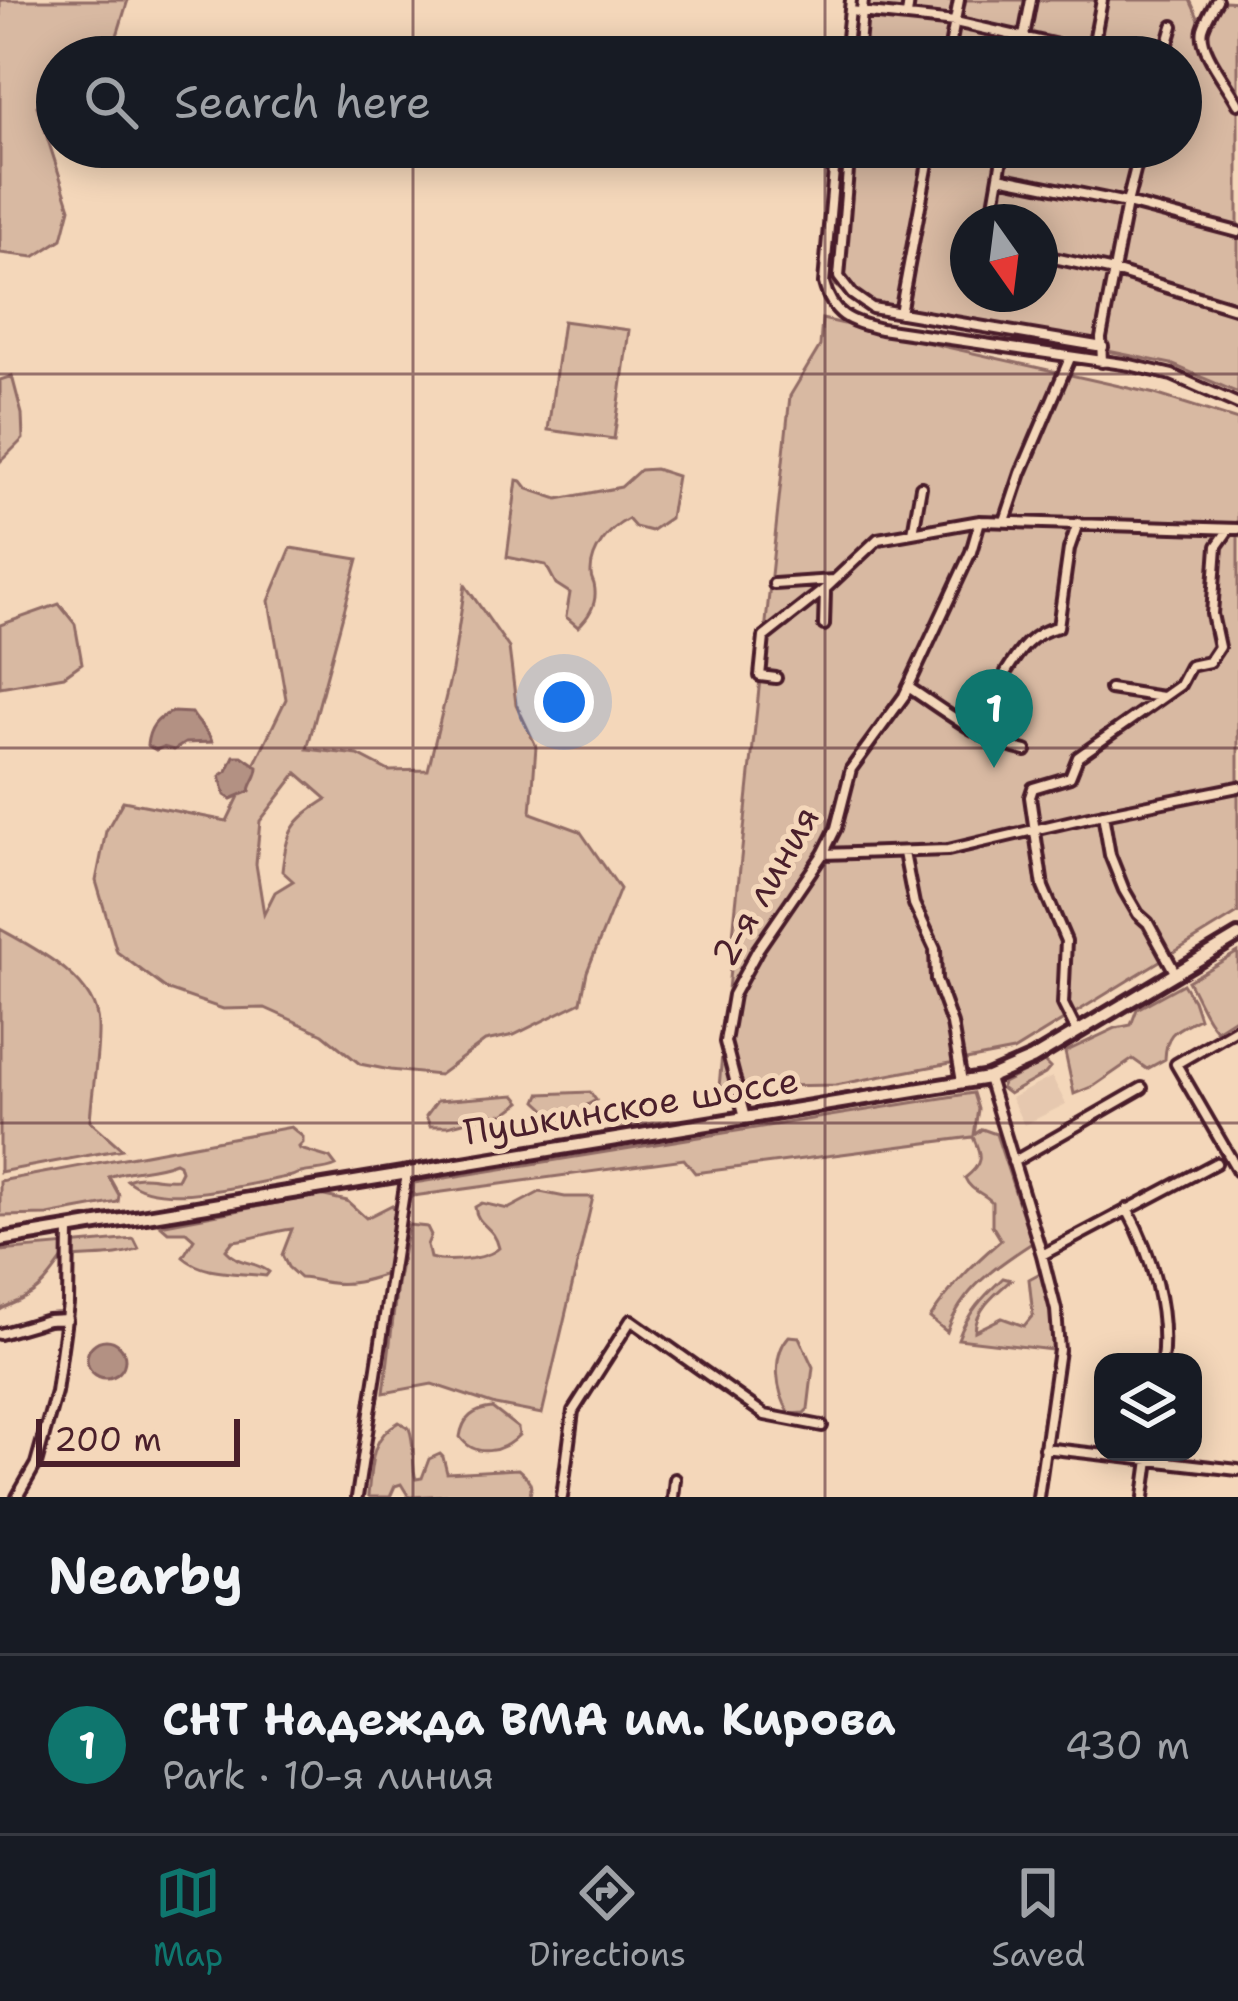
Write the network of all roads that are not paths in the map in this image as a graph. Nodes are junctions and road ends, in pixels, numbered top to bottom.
1 (909, 0) edge
2 (959, 0) edge
3 (1030, 0) edge
4 (1102, 0) edge
5 (1216, 0) edge
6 (850, 5) edge
7 (862, 6) edge
8 (907, 16) junction
9 (955, 22) junction
10 (1173, 26) dead end
11 (847, 36) edge
12 (860, 36) edge
13 (953, 36) edge
14 (1019, 36) edge
15 (1024, 36) edge
16 (1095, 36) edge
17 (1170, 36) edge
18 (1238, 104) edge
19 (834, 168) edge
20 (848, 168) edge
21 (927, 168) edge
22 (1000, 168) edge
23 (1135, 168) edge
24 (999, 177) junction
25 (1126, 202) junction
26 (994, 204) edge
27 (1238, 232) edge
28 (1058, 259) edge
29 (1114, 271) junction
30 (1238, 309) edge
31 (900, 313) junction
32 (1103, 347) junction
33 (1070, 358) junction
34 (1102, 362) junction
35 (1238, 404) edge
36 (921, 487) dead end
37 (980, 521) junction
38 (1005, 521) junction
39 (1078, 523) junction
40 (1234, 529) edge
41 (914, 533) junction
42 (835, 580) junction
43 (773, 584) dead end
44 (825, 589) junction
45 (824, 625) dead end
46 (1006, 673) dead end
47 (776, 678) dead end
48 (908, 687) junction
49 (1110, 689) dead end
50 (1163, 697) junction
51 (1026, 751) dead end
52 (1238, 787) edge
53 (1103, 814) junction
54 (1034, 829) junction
55 (904, 853) junction
56 (823, 854) junction
57 (1238, 936) edge
58 (1176, 974) junction
59 (1238, 1028) edge
60 (1077, 1032) junction
61 (988, 1078) junction
62 (963, 1083) junction
63 (1142, 1088) dead end
64 (745, 1118) junction
65 (1234, 1155) edge
66 (1012, 1162) junction
67 (1216, 1163) dead end
68 (407, 1171) junction
69 (1238, 1171) edge
70 (1127, 1209) junction
71 (69, 1229) junction
72 (0, 1240) edge
73 (1042, 1255) junction
74 (67, 1319) junction
75 (0, 1334) edge
76 (1163, 1353) edge
77 (822, 1426) dead end
78 (1044, 1448) junction
79 (1094, 1451) edge
80 (1148, 1461) edge
81 (1182, 1461) edge
82 (1238, 1471) edge
83 (675, 1479) dead end
84 (16, 1497) edge
85 (357, 1497) edge
86 (562, 1497) edge
87 (673, 1497) edge
88 (1038, 1497) edge
89 (1144, 1497) edge

1 - 8 street
2 - 9 street
3 - 15 street
4 - 16 street
5 - 18 street
6 - 7 street
6 - 11 street
7 - 8 street
7 - 12 street
8 - 9 street
9 - 13 street
9 - 14 street
10 - 17 street
19 - 33 street
20 - 31 street
21 - 31 street
22 - 24 street
23 - 25 street
24 - 25 street
24 - 26 street
25 - 27 street
25 - 29 street
28 - 29 street
29 - 30 street
29 - 32 street
31 - 32 street
32 - 34 street
33 - 34 street
33 - 38 street
34 - 35 street
36 - 41 street
37 - 38 street
37 - 41 street
37 - 48 street, 2-я линия
38 - 39 street
39 - 40 street
39 - 46 street
40 - 50 street
41 - 42 street
42 - 43 street
42 - 44 street
44 - 45 street
44 - 47 street
48 - 51 street
48 - 56 street, 2-я линия
49 - 50 street
50 - 54 street
52 - 53 street
53 - 54 street
53 - 58 street
54 - 55 street
54 - 60 street
55 - 56 street
55 - 62 street
56 - 64 street, 2-я линия
57 - 58 main road, Пушкинское шоссе
58 - 60 main road, Пушкинское шоссе
59 - 65 street
60 - 61 main road, Пушкинское шоссе
61 - 62 main road, Пушкинское шоссе
61 - 66 street
62 - 64 main road, Пушкинское шоссе
63 - 66 street
64 - 68 main road, Пушкинское шоссе
65 - 69 street
66 - 73 street
67 - 70 street
68 - 71 main road, Пушкинское шоссе
68 - 85 street
70 - 73 street
70 - 76 street
71 - 72 main road, Пушкинское шоссе
71 - 74 street
73 - 78 street
74 - 75 street
74 - 84 street
77 - 86 street
78 - 79 street
78 - 88 street
80 - 89 street
81 - 82 street
83 - 87 street

